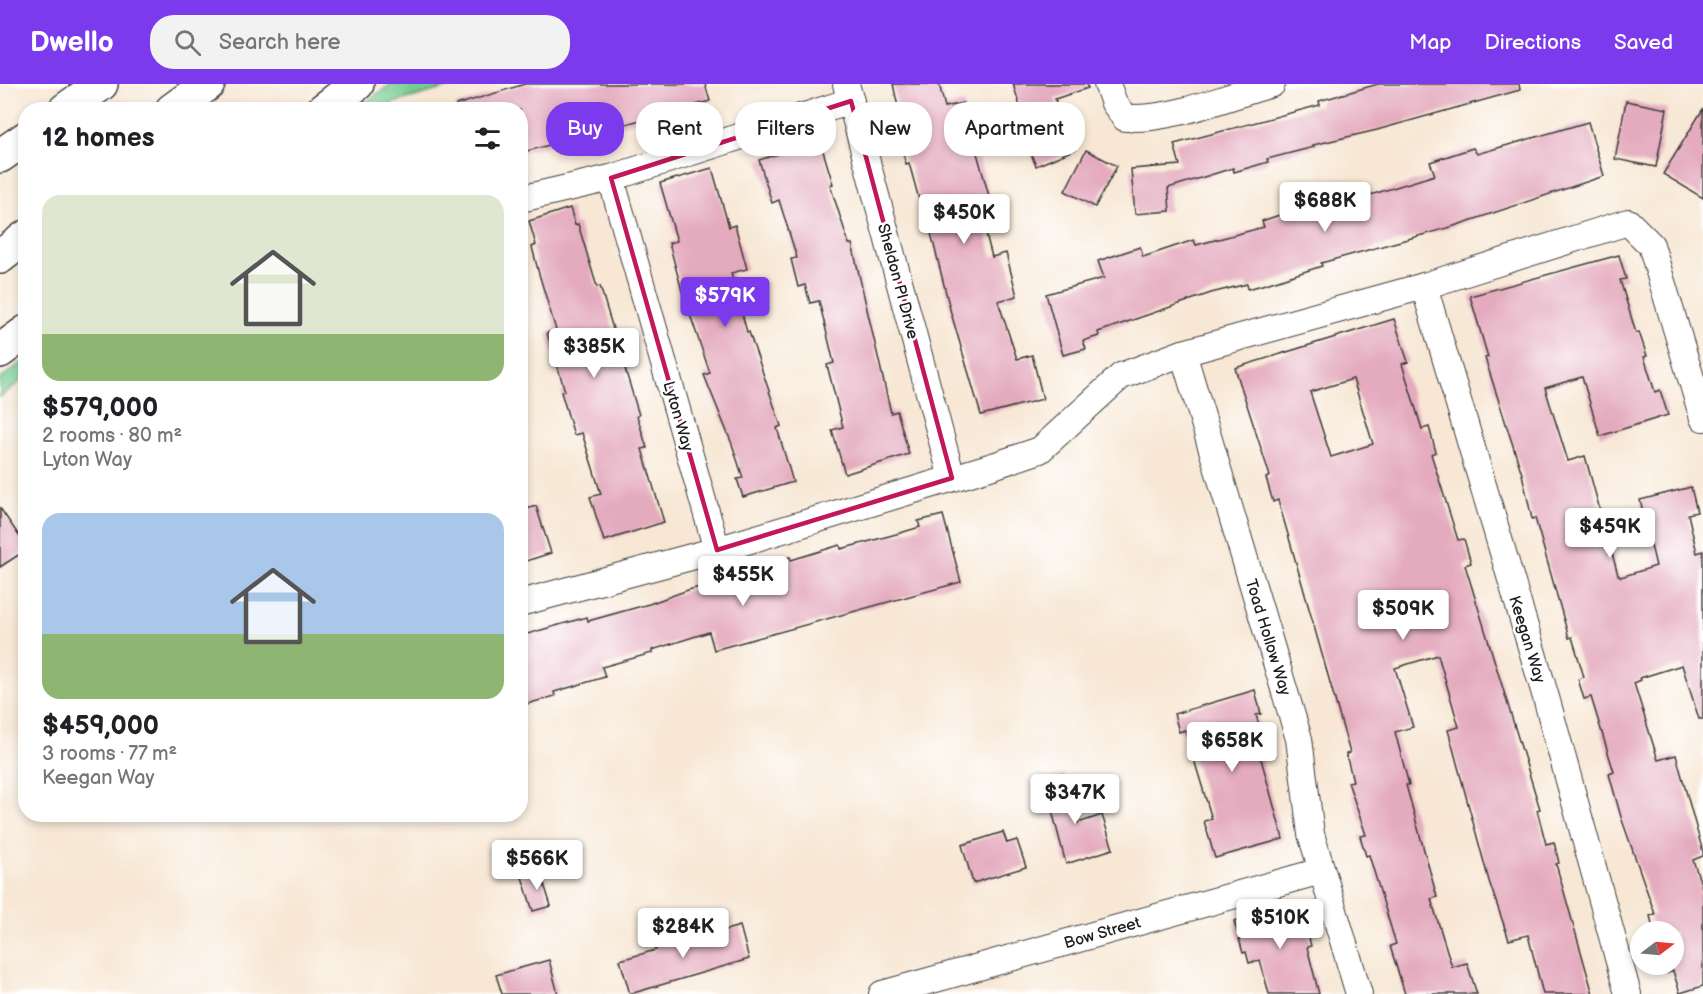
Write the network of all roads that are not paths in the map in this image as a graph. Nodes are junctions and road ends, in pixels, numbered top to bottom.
1 (101, 84) edge
2 (208, 84) edge
3 (216, 84) edge
4 (357, 84) edge
5 (1107, 84) edge
6 (1272, 84) edge
7 (848, 92) edge
8 (76, 102) edge
9 (183, 102) edge
10 (194, 102) edge
11 (333, 102) edge
12 (18, 144) edge
13 (0, 156) edge
14 (611, 178) junction
15 (528, 197) edge
16 (18, 219) edge
17 (0, 231) edge
18 (18, 243) edge
19 (0, 258) edge
20 (1424, 286) junction
21 (18, 338) edge
22 (0, 351) edge
23 (1183, 352) junction
24 (1703, 418) edge
25 (952, 478) junction
26 (717, 550) junction
27 (528, 601) edge
28 (1322, 871) junction
29 (882, 994) edge
30 (1359, 994) edge
31 (1628, 994) edge

1 - 8 main road
2 - 9 main road
3 - 10 main road
4 - 11 main road
5 - 6 street
7 - 14 street
7 - 25 street, Sheldon Pl Drive
12 - 13 main road
14 - 15 street
14 - 26 street, Lyton Way
16 - 17 main road
18 - 19 main road
20 - 23 street
20 - 24 street
20 - 31 street, Keegan Way
21 - 22 main road
23 - 25 street
23 - 28 street, Toad Hollow Way
25 - 26 street
26 - 27 street
28 - 29 street, Bow Street
28 - 30 street, Toad Hollow Way

